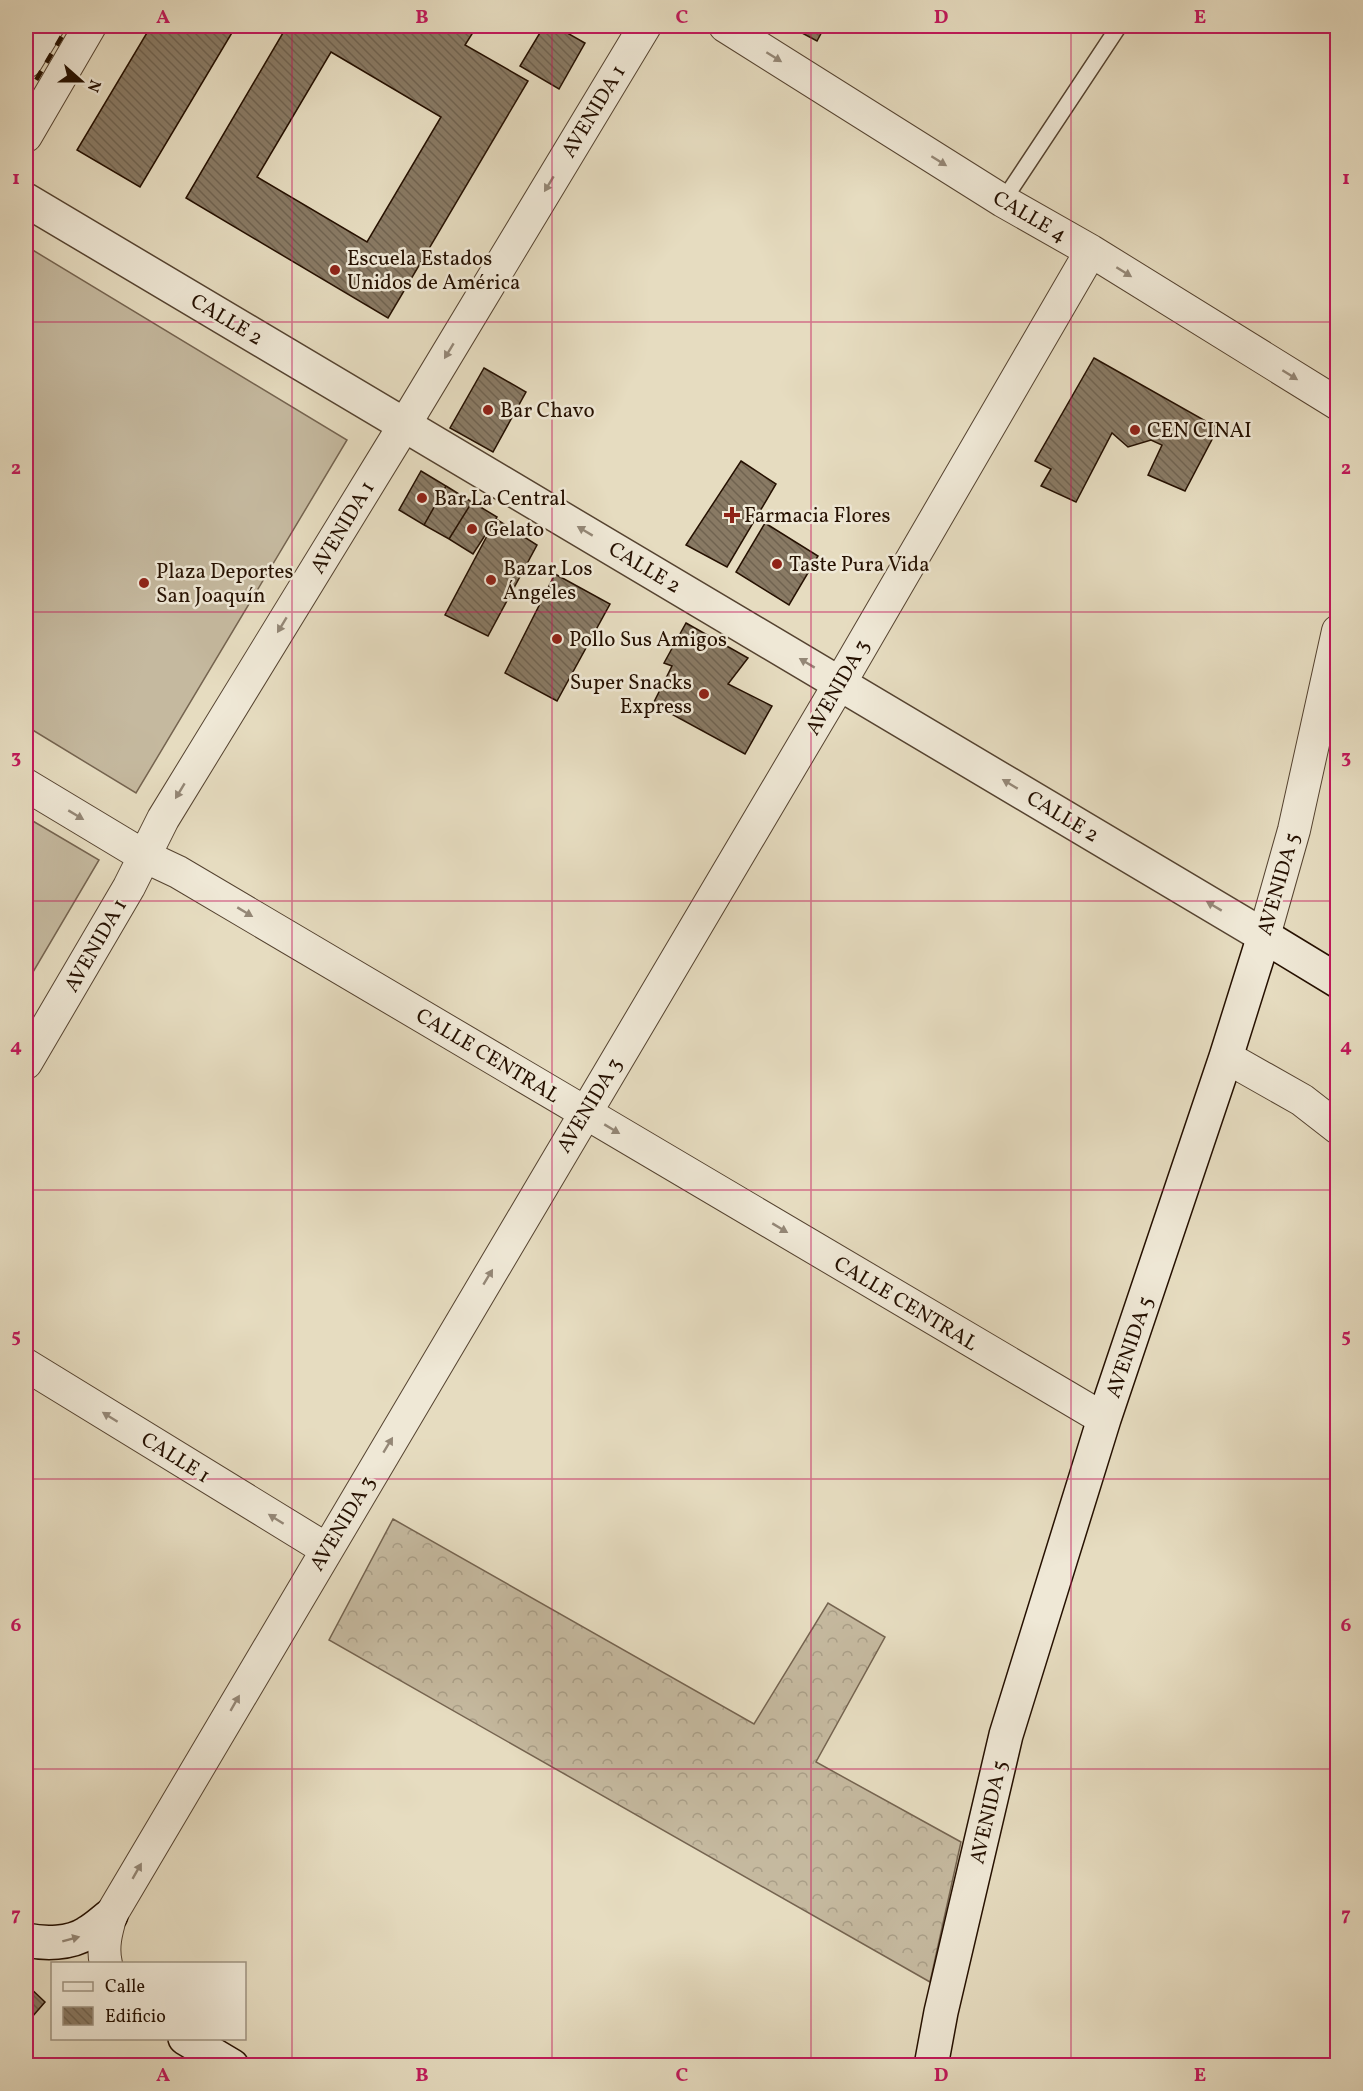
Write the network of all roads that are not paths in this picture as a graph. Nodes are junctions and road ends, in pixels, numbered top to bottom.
1 (48, 26) edge
2 (90, 26) edge
3 (645, 26) edge
4 (725, 26) edge
5 (1119, 26) edge
6 (26, 62) edge
7 (26, 136) edge
8 (26, 200) edge
9 (1004, 201) junction
10 (1092, 252) junction
11 (1338, 404) edge
12 (405, 424) junction
13 (1338, 631) edge
14 (840, 683) junction
15 (26, 785) edge
16 (144, 856) junction
17 (1264, 936) junction
18 (1338, 981) edge
19 (1226, 1057) junction
20 (26, 1063) edge
21 (585, 1113) junction
22 (1338, 1128) edge
23 (26, 1365) edge
24 (1104, 1419) junction
25 (326, 1550) junction
26 (111, 1916) junction
27 (26, 1940) edge
28 (26, 1945) edge
29 (54, 1962) edge
30 (106, 1962) edge
31 (189, 2040) edge
32 (232, 2066) edge
33 (931, 2066) edge

1 - 6 street
2 - 7 street
3 -> 12 street, AVENIDA 1
4 -> 9 street, CALLE 4
5 - 9 lane
8 - 12 main road, CALLE 2
9 - 10 street, CALLE 4
10 -> 11 street, CALLE 4
10 - 14 street, AVENIDA 3
14 -> 12 main road, CALLE 2
12 -> 16 street, AVENIDA 1
13 - 17 street, AVENIDA 5
17 -> 14 main road, CALLE 2
14 - 21 street, AVENIDA 3
15 -> 16 street, CALLE CENTRAL
16 - 20 street, AVENIDA 1
16 -> 21 street, CALLE CENTRAL
17 - 18 main road, CALLE 2
17 - 19 main road, AVENIDA 5
19 - 22 street
19 - 24 main road, AVENIDA 5
21 -> 24 street, CALLE CENTRAL
25 -> 21 street, AVENIDA 3
25 -> 23 street, CALLE 1
24 - 33 main road, AVENIDA 5
26 -> 25 street, AVENIDA 3
27 -> 26 main road
26 - 30 street, AVENIDA 3
28 - 29 main road
31 - 32 main road

